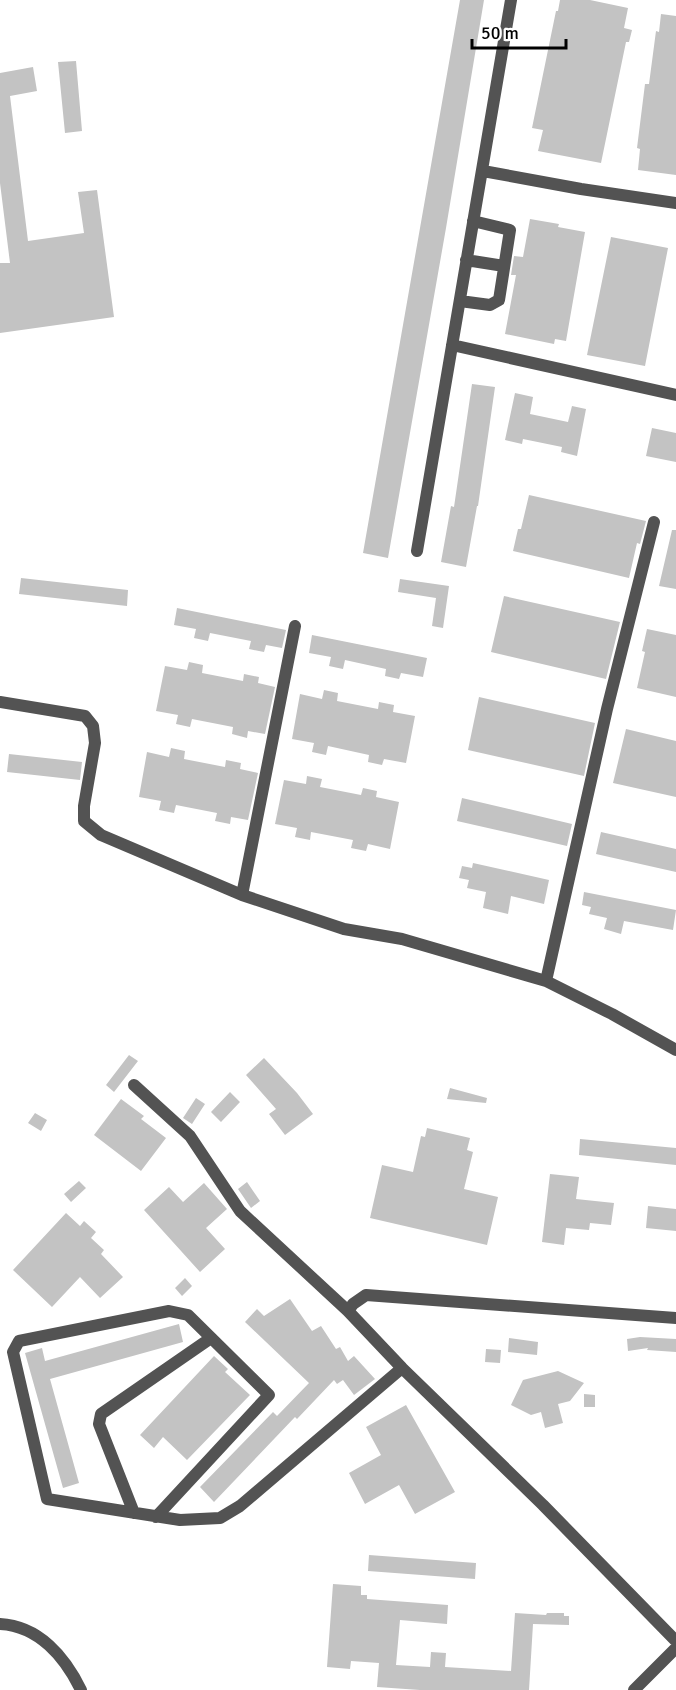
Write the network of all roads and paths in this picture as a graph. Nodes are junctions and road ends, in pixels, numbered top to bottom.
1 (511, 0) edge
2 (483, 171) junction
3 (676, 204) edge
4 (473, 221) junction
5 (466, 260) junction
6 (504, 266) junction
7 (460, 301) junction
8 (452, 345) junction
9 (676, 395) edge
10 (654, 522) dead end
11 (417, 551) dead end
12 (295, 626) dead end
13 (0, 702) edge
14 (242, 896) junction
15 (546, 981) junction
16 (676, 1050) edge
17 (134, 1085) dead end
18 (348, 1311) junction
19 (676, 1318) edge
20 (211, 1338) junction
21 (402, 1368) junction
22 (134, 1513) junction
23 (156, 1517) junction
24 (0, 1624) edge
25 (676, 1641) edge
26 (676, 1648) edge
27 (81, 1690) edge
28 (634, 1690) edge

1 - 2 street
2 - 3 street
2 - 4 street
4 - 5 street
4 - 6 street
5 - 6 street
5 - 7 street
6 - 7 street
7 - 8 street
8 - 9 street
8 - 11 street
10 - 15 street
12 - 14 street
13 - 14 street
14 - 15 street
15 - 16 street
17 - 18 street
18 - 19 street
18 - 21 street
20 - 22 street
20 - 22 street
20 - 23 street
21 - 23 street
21 - 25 street
22 - 23 street
24 - 27 street
26 - 28 street

